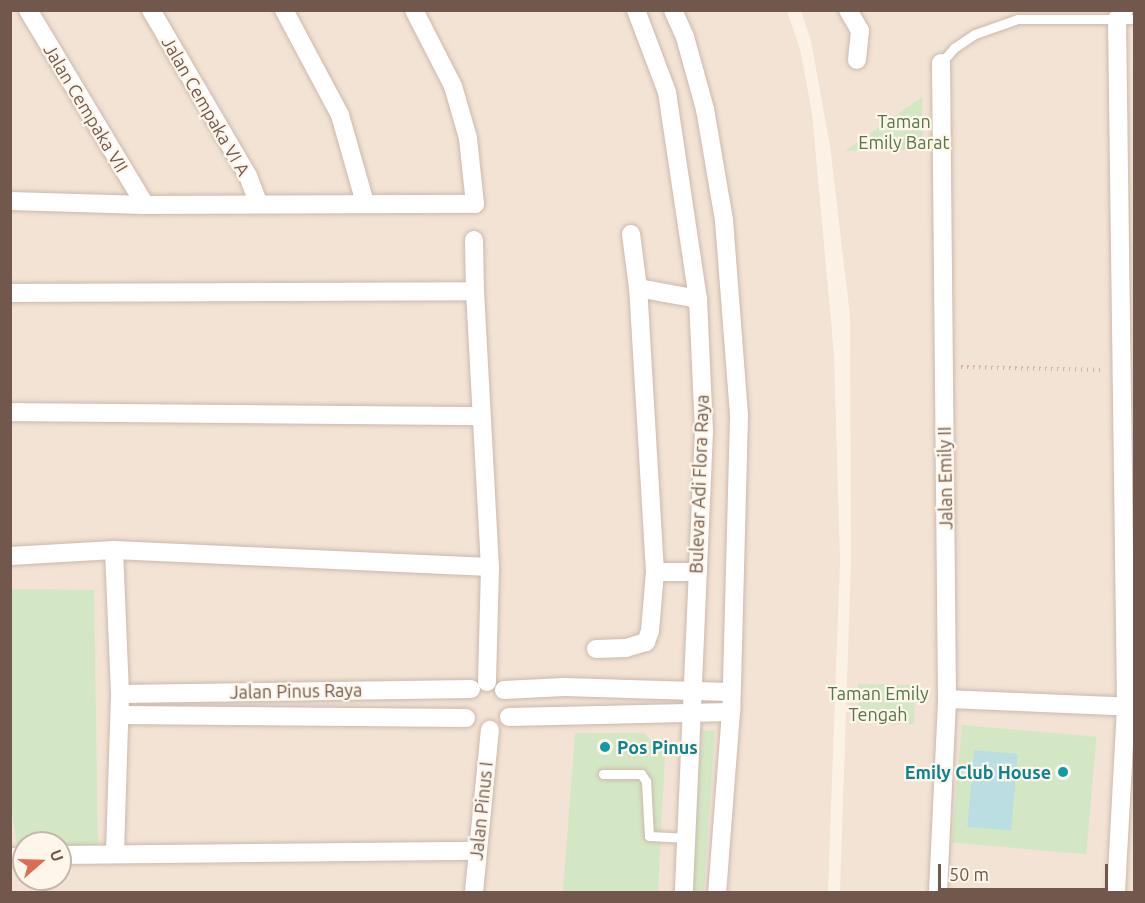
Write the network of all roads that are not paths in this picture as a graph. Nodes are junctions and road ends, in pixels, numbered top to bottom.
1 (28, 10) edge
2 (151, 10) edge
3 (284, 10) edge
4 (414, 10) edge
5 (636, 10) edge
6 (673, 10) edge
7 (848, 10) edge
8 (1125, 16) edge
9 (857, 60) dead end
10 (941, 63) joint
11 (11, 200) edge
12 (258, 202) junction
13 (365, 203) junction
14 (145, 205) junction
15 (631, 234) dead end
16 (474, 240) dead end
17 (638, 288) junction
18 (475, 291) junction
19 (10, 293) edge
20 (698, 299) junction
21 (10, 412) edge
22 (482, 416) junction
23 (114, 550) junction
24 (10, 556) edge
25 (490, 567) junction
26 (655, 572) junction
27 (696, 572) junction
28 (596, 650) dead end
29 (479, 685) junction
30 (504, 690) junction
31 (692, 693) junction
32 (730, 693) junction
33 (120, 694) junction
34 (947, 699) junction
35 (1130, 706) edge
36 (731, 712) junction
37 (693, 714) junction
38 (120, 716) junction
39 (508, 717) junction
40 (466, 718) junction
41 (490, 730) junction
42 (603, 774) dead end
43 (688, 838) junction
44 (475, 851) junction
45 (115, 853) junction
46 (72, 855) edge
47 (474, 892) edge
48 (684, 892) edge
49 (717, 892) edge
50 (938, 892) edge
51 (1116, 892) edge

1 - 14 street, Jalan Cempaka VII
2 - 12 street, Jalan Cempaka VI A
3 - 13 street
4 - 13 street
5 - 20 street, Bulevar Adi Flora Raya
6 - 32 street, Bulevar Adi Flora Raya
7 - 9 street
8 - 10 lane
8 - 35 street
10 - 34 street, Jalan Emily II
11 - 14 street
12 - 13 street
12 - 14 street
15 - 17 street
16 - 18 street
17 - 20 street
17 - 26 street
18 - 19 street
18 - 22 street
20 - 27 street, Bulevar Adi Flora Raya
21 - 22 street
22 - 25 street
23 - 24 street
23 - 25 street
23 - 33 street
25 - 29 street
26 - 27 street
26 - 28 street
27 - 31 street, Bulevar Adi Flora Raya
29 - 30 street
29 - 33 street, Jalan Pinus Raya
29 - 40 street
30 - 31 street
30 - 39 street
31 - 32 street
31 - 37 street, Bulevar Adi Flora Raya
32 - 36 street, Bulevar Adi Flora Raya
33 - 38 street
34 - 35 street
34 - 50 street, Jalan Emily II
35 - 51 street
36 - 37 street
36 - 49 street, Bulevar Adi Flora Raya
37 - 39 street
37 - 43 street, Bulevar Adi Flora Raya
38 - 40 street, Jalan Pinus Raya
38 - 45 street
39 - 41 street
40 - 41 street
41 - 44 street, Jalan Pinus I
42 - 43 lane
43 - 48 street, Bulevar Adi Flora Raya
44 - 45 street
44 - 47 street, Jalan Pinus I
45 - 46 street

